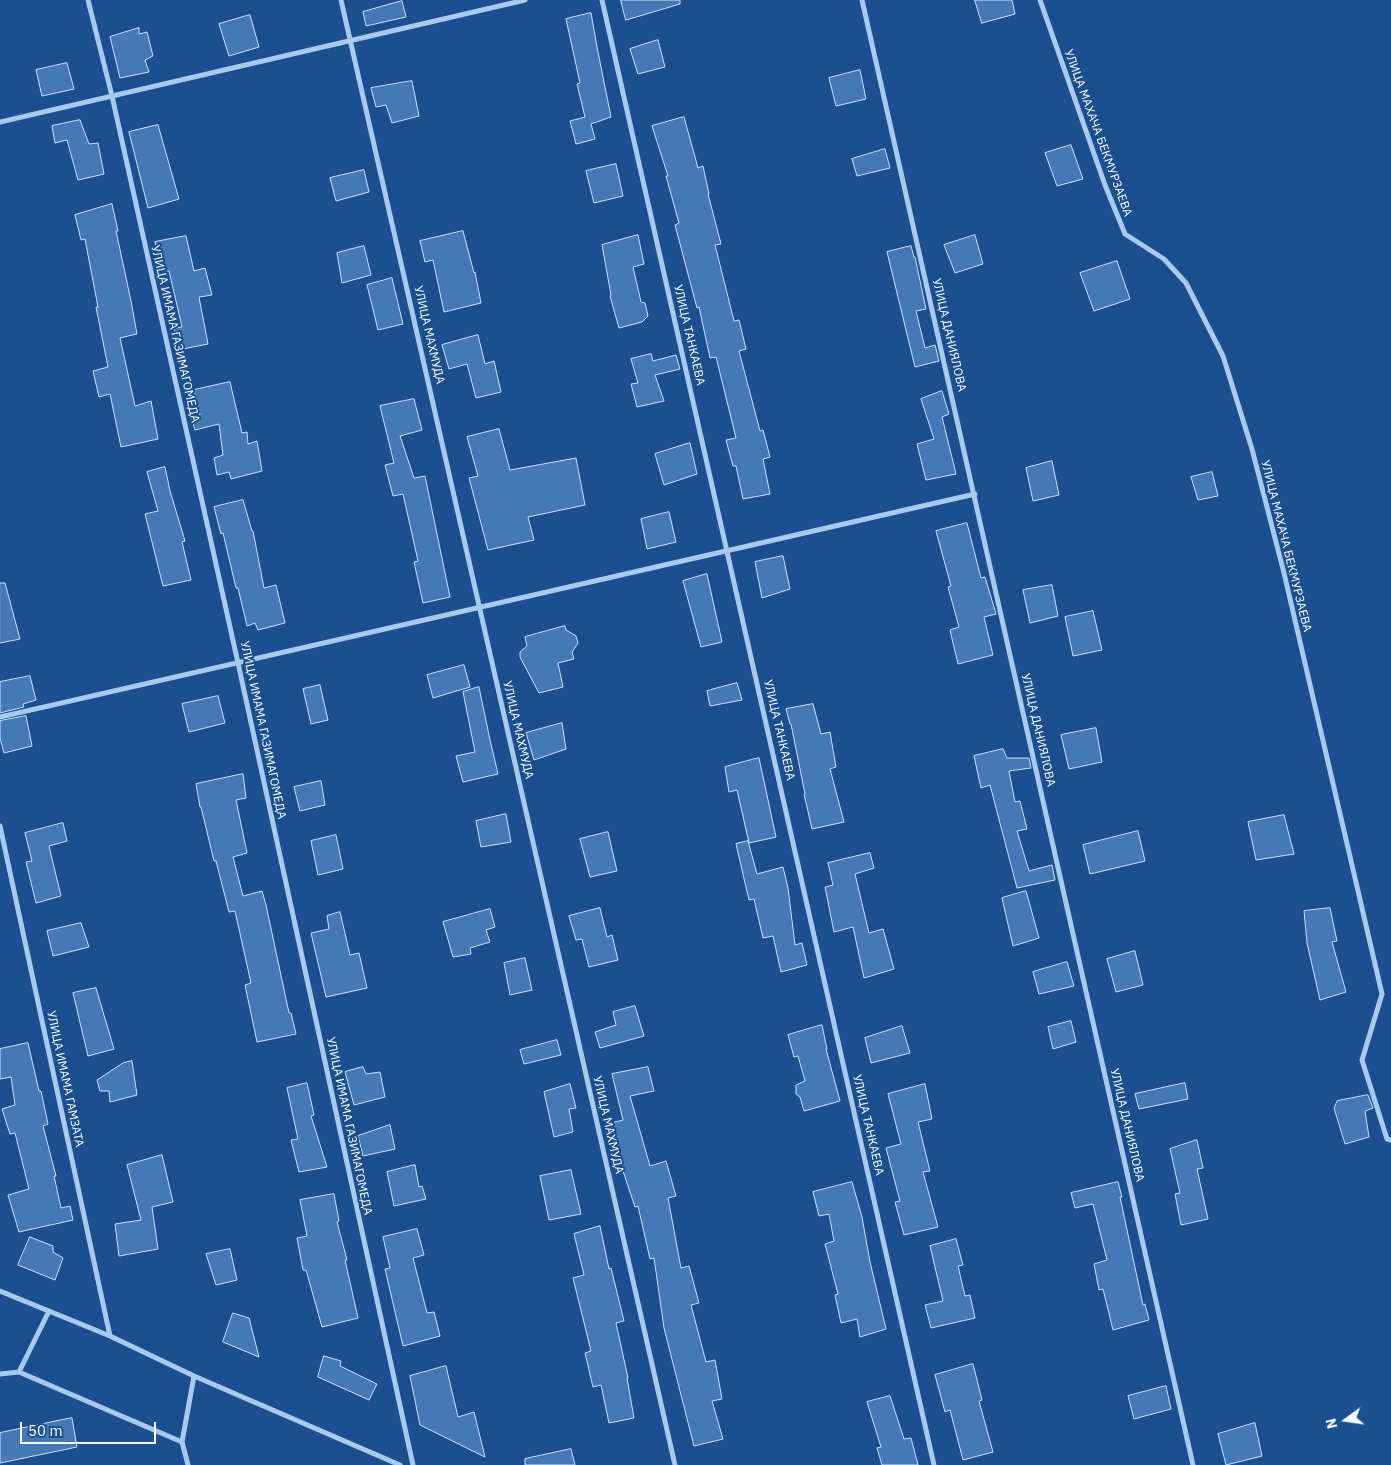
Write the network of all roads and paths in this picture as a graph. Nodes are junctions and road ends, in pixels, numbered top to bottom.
1 (88, 0) edge
2 (342, 0) edge
3 (525, 0) edge
4 (602, 0) edge
5 (862, 0) edge
6 (1040, 0) edge
7 (351, 40) junction
8 (112, 96) junction
9 (0, 122) edge
10 (974, 494) junction
11 (728, 551) junction
12 (480, 607) junction
13 (238, 663) junction
14 (0, 717) edge
15 (0, 826) edge
16 (1389, 1140) edge
17 (0, 1290) edge
18 (49, 1311) junction
19 (110, 1336) junction
20 (19, 1372) junction
21 (0, 1374) edge
22 (194, 1376) junction
23 (182, 1442) junction
24 (188, 1465) edge
25 (400, 1465) edge
26 (413, 1465) edge
27 (674, 1465) edge
28 (934, 1465) edge
29 (1193, 1465) edge

1 - 8 street, УЛИЦА ИМАМА ГАЗИМАГОМЕДА
2 - 7 street, УЛИЦА МАХМУДА
3 - 7 street
4 - 11 street, УЛИЦА ТАНКАЕВА
5 - 10 street, УЛИЦА ДАНИЯЛОВА
6 - 16 street, УЛИЦА МАХАЧА БЕКМУРЗАЕВА
7 - 8 street
7 - 12 street, УЛИЦА МАХМУДА
8 - 9 street
8 - 13 street, УЛИЦА ИМАМА ГАЗИМАГОМЕДА
10 - 11 street
10 - 29 street, УЛИЦА ДАНИЯЛОВА
11 - 12 street
11 - 28 street, УЛИЦА ТАНКАЕВА
12 - 13 street
12 - 27 street, УЛИЦА МАХМУДА
13 - 14 street
13 - 26 street, УЛИЦА ИМАМА ГАЗИМАГОМЕДА
15 - 19 street, УЛИЦА ИМАМА ГАМЗАТА
17 - 18 street
18 - 19 street
18 - 20 street
19 - 22 street
20 - 21 street
20 - 23 street
22 - 23 street
22 - 25 street
23 - 24 street

